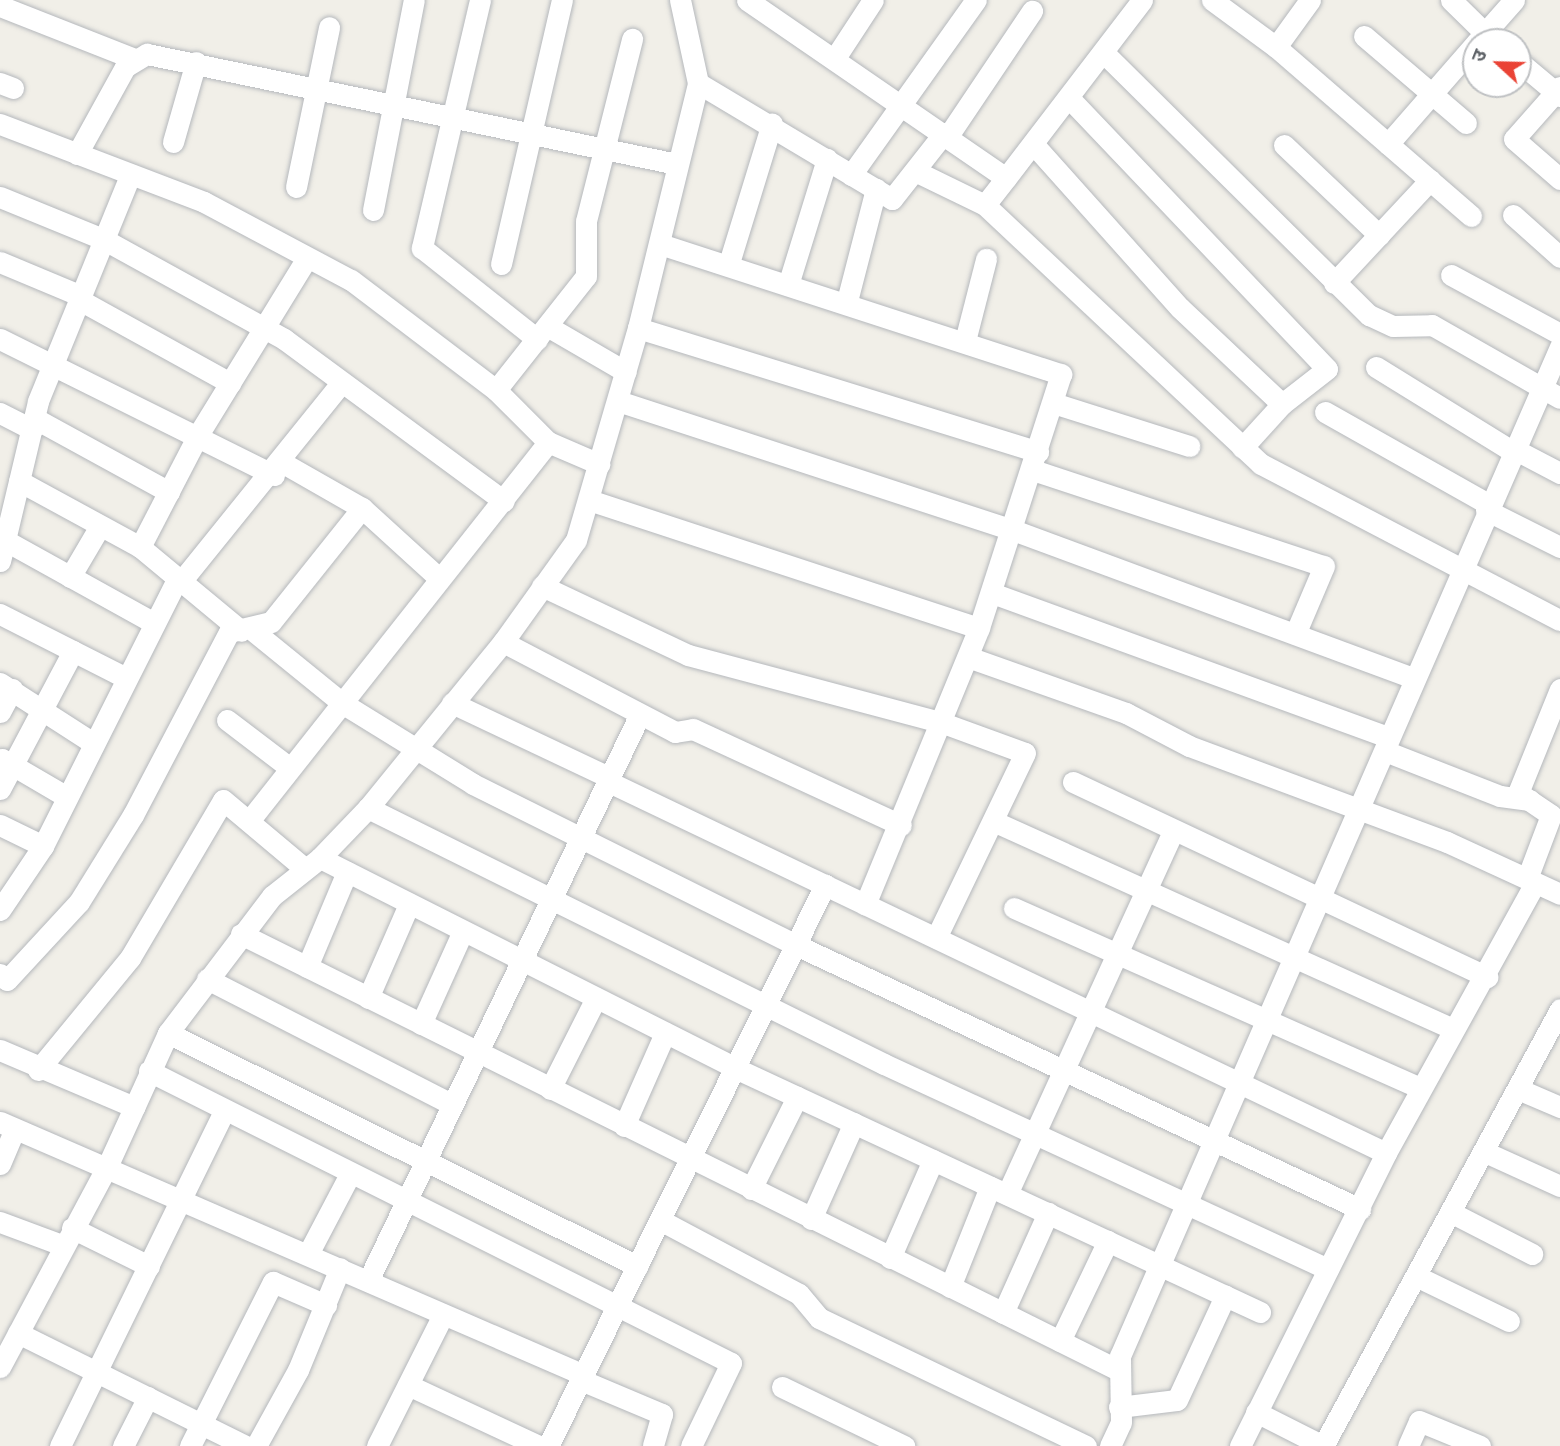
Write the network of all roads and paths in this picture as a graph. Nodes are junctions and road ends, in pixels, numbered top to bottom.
1 (414, 0) edge
2 (480, 0) edge
3 (562, 0) edge
4 (747, 0) edge
5 (873, 0) edge
6 (976, 0) edge
7 (1142, 0) edge
8 (1310, 0) edge
9 (1451, 0) edge
10 (1514, 0) edge
11 (677, 1) edge
12 (1223, 3) edge
13 (0, 6) edge
14 (1032, 11) dead end
15 (329, 27) dead end
16 (1473, 28) edge
17 (1492, 28) edge
18 (1364, 36) dead end
19 (632, 39) dead end
20 (1276, 47) junction
21 (1104, 53) junction
22 (132, 58) junction
23 (835, 58) junction
24 (196, 62) junction
25 (1462, 62) edge
26 (1532, 72) edge
27 (698, 83) junction
28 (317, 87) junction
29 (1558, 91) edge
30 (1432, 94) junction
31 (1071, 100) junction
32 (392, 101) junction
33 (906, 105) junction
34 (455, 114) junction
35 (772, 123) junction
36 (1466, 123) dead end
37 (0, 124) edge
38 (531, 131) junction
39 (946, 134) junction
40 (173, 142) dead end
41 (1388, 144) junction
42 (1284, 145) dead end
43 (1035, 146) junction
44 (610, 147) junction
45 (77, 155) junction
46 (827, 159) junction
47 (677, 164) junction
48 (915, 171) junction
49 (130, 175) junction
50 (851, 175) junction
51 (1006, 178) junction
52 (1560, 179) edge
53 (1430, 180) junction
54 (296, 187) dead end
55 (876, 189) junction
56 (0, 197) edge
57 (985, 205) junction
58 (373, 210) dead end
59 (1513, 215) dead end
60 (1471, 216) dead end
61 (1379, 235) junction
62 (103, 239) junction
63 (660, 244) junction
64 (1560, 257) edge
65 (986, 259) dead end
66 (305, 261) junction
67 (0, 262) edge
68 (729, 263) junction
69 (501, 264) dead end
70 (1451, 275) dead end
71 (1335, 283) junction
72 (788, 285) junction
73 (79, 297) junction
74 (847, 301) junction
75 (638, 328) junction
76 (267, 330) junction
77 (542, 333) junction
78 (1560, 334) edge
79 (0, 339) edge
80 (965, 341) junction
81 (1560, 348) edge
82 (52, 359) junction
83 (1376, 366) dead end
84 (626, 372) junction
85 (229, 383) junction
86 (341, 383) junction
87 (496, 390) junction
88 (1551, 393) edge
89 (618, 401) junction
90 (1053, 402) junction
91 (1282, 404) junction
92 (1325, 412) dead end
93 (0, 413) edge
94 (33, 424) junction
95 (198, 435) junction
96 (548, 442) junction
97 (1189, 446) dead end
98 (1242, 448) junction
99 (1513, 450) junction
100 (1036, 461) junction
101 (599, 464) junction
102 (278, 469) junction
103 (1560, 473) edge
104 (12, 487) edge
105 (169, 492) junction
106 (589, 500) junction
107 (504, 501) junction
108 (1487, 507) junction
109 (362, 508) junction
110 (100, 526) junction
111 (1013, 530) junction
112 (140, 547) junction
113 (1560, 547) edge
114 (4, 551) edge
115 (1459, 568) junction
116 (70, 577) junction
117 (440, 579) junction
118 (178, 583) junction
119 (542, 586) junction
120 (992, 593) junction
121 (0, 614) edge
122 (1560, 620) edge
123 (154, 623) junction
124 (979, 628) junction
125 (246, 630) junction
126 (1296, 632) junction
127 (503, 642) junction
128 (73, 651) junction
129 (968, 657) junction
130 (124, 677) junction
131 (1412, 677) junction
132 (6, 686) edge
133 (1560, 689) edge
134 (342, 703) junction
135 (452, 703) junction
136 (43, 707) junction
137 (0, 712) edge
138 (640, 714) junction
139 (227, 720) dead end
140 (943, 723) junction
141 (1551, 738) edge
142 (93, 743) junction
143 (1386, 744) junction
144 (409, 750) junction
145 (6, 762) edge
146 (290, 768) junction
147 (610, 780) junction
148 (1073, 782) dead end
149 (0, 789) edge
150 (1518, 793) junction
151 (67, 797) junction
152 (368, 808) junction
153 (1361, 812) junction
154 (1560, 815) edge
155 (249, 821) junction
156 (993, 821) junction
157 (0, 825) edge
158 (901, 825) junction
159 (1173, 832) junction
160 (582, 838) junction
161 (44, 846) junction
162 (312, 863) junction
163 (346, 872) junction
164 (1532, 880) junction
165 (825, 885) junction
166 (1145, 892) junction
167 (1560, 894) edge
168 (1322, 900) junction
169 (549, 901) junction
170 (2, 904) edge
171 (409, 904) junction
172 (865, 904) junction
173 (1014, 908) dead end
174 (463, 931) junction
175 (241, 934) junction
176 (936, 938) junction
177 (796, 944) junction
178 (1118, 952) junction
179 (521, 960) junction
180 (1296, 960) junction
181 (307, 967) junction
182 (0, 974) edge
183 (1486, 977) junction
184 (207, 979) junction
185 (368, 998) junction
186 (596, 998) junction
187 (766, 1005) junction
188 (1090, 1012) junction
189 (1266, 1020) junction
190 (421, 1024) junction
191 (1557, 1024) edge
192 (1453, 1030) junction
193 (168, 1033) junction
194 (665, 1033) junction
195 (0, 1050) edge
196 (475, 1051) junction
197 (735, 1068) junction
198 (38, 1070) junction
199 (149, 1071) junction
200 (1063, 1071) junction
201 (1237, 1082) junction
202 (1420, 1088) junction
203 (550, 1089) junction
204 (1518, 1089) junction
205 (797, 1097) junction
206 (451, 1104) junction
207 (134, 1107) junction
208 (1560, 1107) edge
209 (224, 1111) junction
210 (854, 1124) junction
211 (8, 1125) edge
212 (624, 1126) junction
213 (1035, 1134) junction
214 (1211, 1142) junction
215 (1485, 1152) junction
216 (1385, 1153) junction
217 (690, 1159) junction
218 (424, 1160) junction
219 (933, 1160) junction
220 (0, 1164) edge
221 (107, 1167) junction
222 (350, 1174) junction
223 (1560, 1186) edge
224 (751, 1189) junction
225 (999, 1191) junction
226 (184, 1200) junction
227 (404, 1202) junction
228 (1186, 1206) junction
229 (1360, 1209) junction
230 (1048, 1213) junction
231 (1454, 1214) junction
232 (811, 1219) junction
233 (660, 1220) junction
234 (0, 1222) edge
235 (67, 1236) junction
236 (1108, 1241) junction
237 (308, 1254) junction
238 (1532, 1254) dead end
239 (890, 1258) junction
240 (1159, 1265) junction
241 (149, 1266) junction
242 (637, 1266) junction
243 (340, 1268) junction
244 (1328, 1269) junction
245 (1418, 1277) junction
246 (368, 1281) junction
247 (950, 1287) junction
248 (1225, 1296) junction
249 (326, 1305) junction
250 (617, 1307) junction
251 (1260, 1312) dead end
252 (1003, 1313) junction
253 (443, 1315) junction
254 (1509, 1321) dead end
255 (18, 1333) junction
256 (1060, 1341) junction
257 (0, 1367) edge
258 (1116, 1369) junction
259 (95, 1371) junction
260 (582, 1377) junction
261 (408, 1385) junction
262 (782, 1387) dead end
263 (148, 1397) junction
264 (1119, 1408) junction
265 (1256, 1412) junction
266 (202, 1423) junction
267 (381, 1445) edge
268 (60, 1446) edge
269 (123, 1446) edge
270 (190, 1446) edge
271 (246, 1446) edge
272 (256, 1446) edge
273 (539, 1446) edge
274 (548, 1446) edge
275 (653, 1446) edge
276 (691, 1446) edge
277 (904, 1446) edge
278 (1086, 1446) edge
279 (1110, 1446) edge
280 (1240, 1446) edge
281 (1408, 1446) edge
282 (1480, 1446) edge

1 - 32 street
2 - 34 street
3 - 38 street
4 - 23 street
5 - 23 street
6 - 33 street
7 - 21 street
8 - 20 street
9 - 16 street
10 - 17 street
11 - 27 street
12 - 20 street
13 - 22 street
14 - 39 street
15 - 28 street
18 - 30 street
19 - 44 street
20 - 41 street
21 - 31 street
21 - 71 street
22 - 24 street
22 - 45 street
23 - 33 street
24 - 28 street
24 - 40 street
25 - 30 street
26 - 29 street
27 - 35 street
27 - 47 street
28 - 32 street
28 - 54 street
29 - 52 street
30 - 36 street
30 - 41 street
31 - 43 street
31 - 91 street
32 - 34 street
32 - 58 street
33 - 39 street
33 - 50 street
34 - 38 street
34 - 77 street
35 - 46 street
35 - 68 street
37 - 45 street
38 - 44 street
38 - 69 street
39 - 48 street
39 - 51 street
41 - 53 street
42 - 61 street
43 - 51 street
43 - 91 street
44 - 47 street
44 - 77 street
45 - 49 street
46 - 50 street
46 - 72 street
47 - 63 street
48 - 55 street
48 - 57 street
49 - 62 street
49 - 66 street
50 - 55 street
51 - 57 street
53 - 60 street
53 - 61 street
55 - 74 street
56 - 62 street
57 - 98 street
59 - 64 street
61 - 71 street
62 - 73 street
62 - 76 street
63 - 68 street
63 - 75 street
65 - 80 street
66 - 76 street
66 - 87 street
67 - 73 street
68 - 72 street
70 - 78 street
71 - 88 street
72 - 74 street
73 - 82 street
73 - 85 street
74 - 80 street
75 - 84 street
75 - 100 street
76 - 85 street
76 - 86 street
77 - 84 street
77 - 87 street
79 - 82 street
80 - 90 street
81 - 88 street
82 - 94 street
82 - 95 street
83 - 99 street
84 - 89 street
85 - 95 street
86 - 102 street
86 - 107 street
87 - 96 street
88 - 99 street
89 - 101 street
89 - 111 street
90 - 97 street
90 - 100 street
91 - 98 street
92 - 108 street
93 - 94 street
94 - 104 street
94 - 105 street
95 - 102 street
95 - 105 street
96 - 101 street
96 - 107 street
98 - 115 street
99 - 103 street
99 - 108 street
100 - 111 street
100 - 126 street
101 - 106 street
102 - 109 street
102 - 118 street
104 - 110 street
104 - 114 street
105 - 112 street
106 - 119 street
106 - 124 street
107 - 117 street
108 - 113 street
108 - 115 street
109 - 117 street
109 - 125 street
110 - 112 street
110 - 116 street
111 - 120 street
111 - 126 street
112 - 118 street
114 - 116 street
115 - 122 street
115 - 131 street
116 - 123 street
117 - 134 street
118 - 123 street
118 - 125 street
119 - 127 street
119 - 140 street
120 - 124 street
120 - 143 street
121 - 128 street
123 - 130 street
124 - 129 street
125 - 134 street
125 - 182 street
126 - 131 street
127 - 135 street
127 - 138 street
128 - 130 street
128 - 136 street
129 - 140 street
129 - 153 street
130 - 142 street
131 - 143 street
132 - 136 street
132 - 137 street
133 - 141 street
134 - 144 street
134 - 146 street
135 - 144 street
135 - 147 street
136 - 142 street
136 - 145 street
138 - 147 street
138 - 158 street
139 - 146 street
140 - 156 street
140 - 158 street
141 - 150 street
142 - 151 street
143 - 150 street
143 - 153 street
144 - 152 street
144 - 160 street
145 - 149 street
145 - 151 street
146 - 155 street
147 - 160 street
147 - 165 street
148 - 159 street
150 - 154 street
150 - 164 street
151 - 161 street
152 - 162 street
152 - 169 street
153 - 164 street
153 - 168 street
155 - 162 street
155 - 198 street
156 - 166 street
156 - 176 street
157 - 161 street
158 - 172 street
159 - 166 street
159 - 168 street
160 - 169 street
160 - 177 street
161 - 170 street
162 - 163 street
162 - 175 street
163 - 171 street
163 - 181 street
164 - 167 street
164 - 183 street
165 - 172 street
165 - 177 street
166 - 178 street
166 - 180 street
168 - 180 street
168 - 183 street
169 - 179 street
169 - 187 street
171 - 174 street
171 - 185 street
172 - 176 street
173 - 178 street
174 - 179 street
174 - 190 street
175 - 181 street
175 - 184 street
176 - 188 street
177 - 187 street
177 - 200 street
178 - 188 street
178 - 189 street
179 - 186 street
179 - 196 street
180 - 189 street
180 - 192 street
181 - 185 street
183 - 192 street
184 - 193 street
184 - 206 street
185 - 190 street
186 - 194 street
186 - 203 street
187 - 197 street
187 - 213 street
188 - 200 street
188 - 201 street
189 - 201 street
189 - 202 street
190 - 196 street
191 - 204 street
192 - 202 street
193 - 199 street
193 - 218 street
194 - 197 street
194 - 212 street
195 - 198 street
196 - 203 street
196 - 206 street
197 - 205 street
197 - 217 street
198 - 207 street
199 - 207 street
199 - 209 street
200 - 213 street
200 - 214 street
201 - 214 street
201 - 216 street
202 - 216 street
203 - 212 street
204 - 208 street
204 - 215 street
205 - 210 street
205 - 224 street
206 - 218 street
207 - 221 street
209 - 222 street
209 - 226 street
210 - 219 street
210 - 232 street
211 - 220 street
211 - 221 street
212 - 217 street
213 - 225 street
213 - 228 street
214 - 228 street
214 - 229 street
215 - 223 street
215 - 231 street
216 - 229 street
217 - 224 street
217 - 233 street
218 - 227 street
218 - 242 street
219 - 225 street
219 - 239 street
221 - 226 street
221 - 235 street
222 - 227 street
222 - 237 street
224 - 232 street
225 - 230 street
225 - 247 street
226 - 237 street
226 - 241 street
227 - 246 street
227 - 250 street
228 - 240 street
228 - 244 street
229 - 244 street
230 - 236 street
230 - 252 street
231 - 238 street
231 - 245 street
232 - 239 street
233 - 242 street
233 - 278 street
234 - 235 street
235 - 241 street
235 - 255 street
236 - 240 street
236 - 256 street
237 - 243 street
239 - 247 street
240 - 248 street
240 - 258 street
241 - 259 street
242 - 250 street
243 - 246 street
243 - 249 street
244 - 265 street
245 - 254 street
245 - 265 street
246 - 253 street
247 - 252 street
248 - 251 street
248 - 264 street
249 - 266 street
249 - 272 street
250 - 260 street
250 - 276 street
252 - 256 street
253 - 260 street
253 - 261 street
255 - 257 street
255 - 259 street
256 - 258 street
258 - 264 street
259 - 263 street
259 - 268 street
260 - 274 street
260 - 275 street
261 - 267 street
261 - 273 street
262 - 277 street
263 - 266 street
263 - 269 street
264 - 279 street
265 - 280 street
266 - 270 street
266 - 271 street
281 - 282 street

